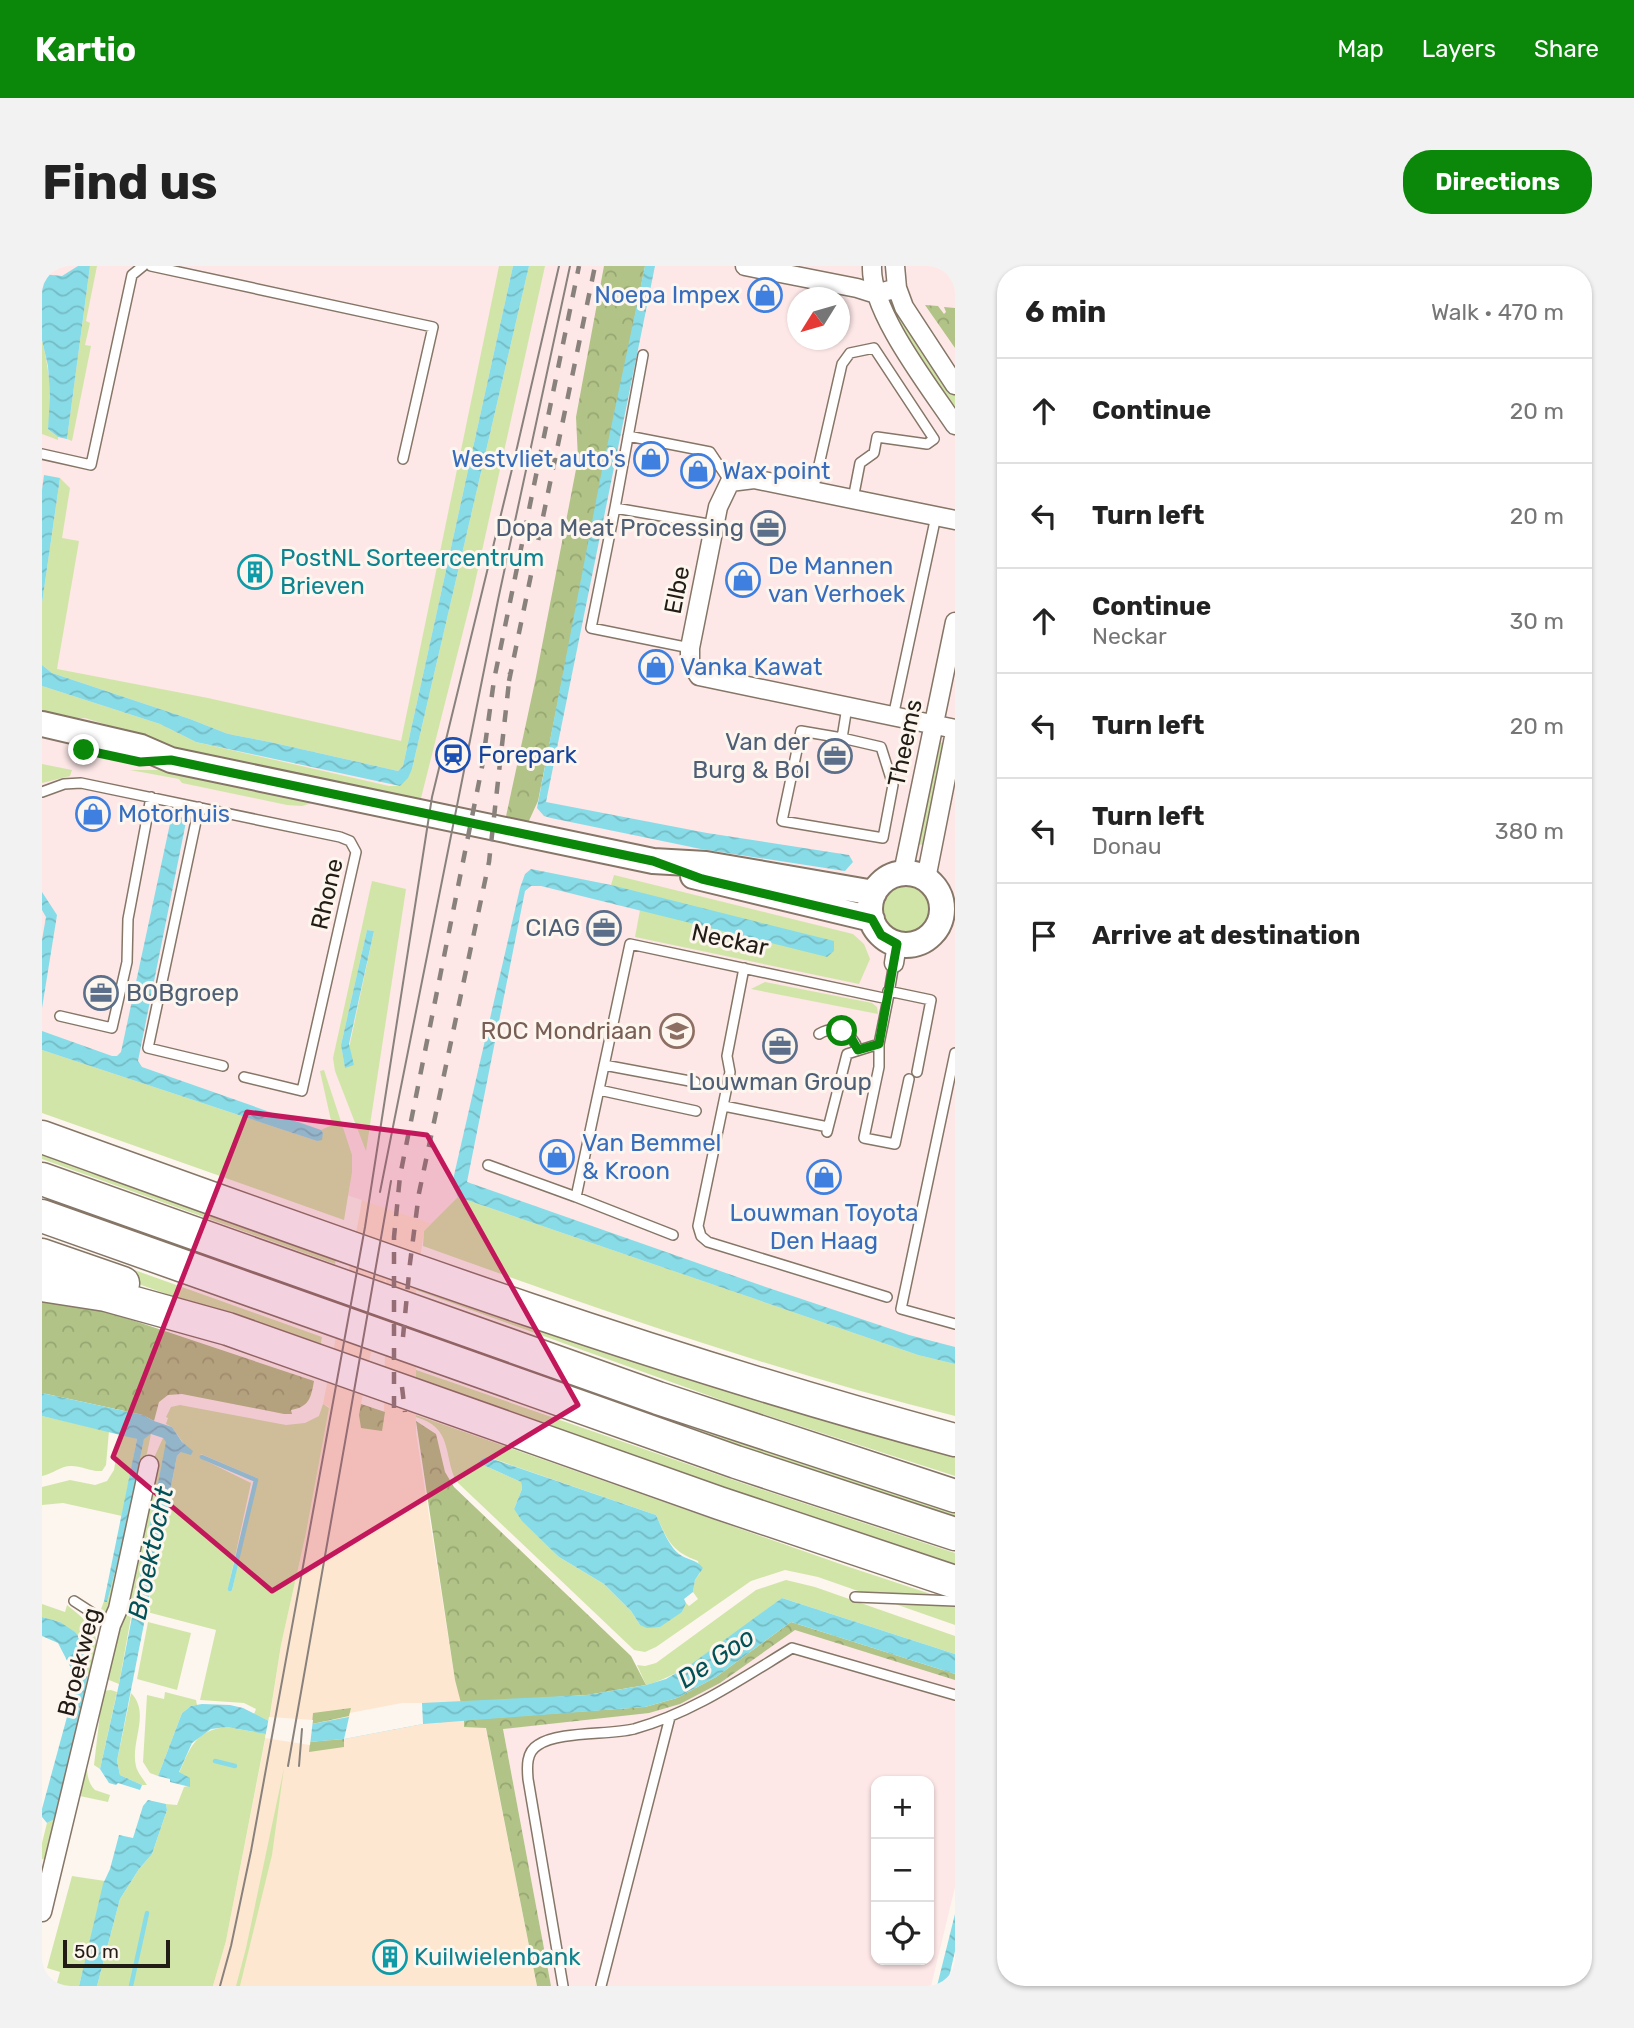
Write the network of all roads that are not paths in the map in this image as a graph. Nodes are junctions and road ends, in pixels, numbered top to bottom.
1 (144, 266) edge
2 (151, 266) edge
3 (745, 266) edge
4 (872, 266) edge
5 (895, 266) edge
6 (897, 288) junction
7 (876, 294) junction
8 (643, 355) dead end
9 (955, 385) edge
10 (955, 425) edge
11 (628, 436) junction
12 (42, 454) edge
13 (402, 459) dead end
14 (730, 482) junction
15 (813, 491) junction
16 (853, 499) junction
17 (615, 509) junction
18 (936, 516) junction
19 (955, 520) edge
20 (714, 525) junction
21 (955, 622) edge
22 (690, 648) junction
23 (847, 707) junction
24 (893, 717) junction
25 (42, 724) edge
26 (933, 725) junction
27 (955, 731) edge
28 (842, 738) junction
29 (42, 741) edge
30 (171, 760) junction
31 (42, 792) edge
32 (151, 797) junction
33 (199, 807) junction
34 (653, 861) junction
35 (915, 876) junction
36 (874, 893) junction
37 (872, 919) junction
38 (947, 922) edge
39 (895, 954) junction
40 (744, 968) junction
41 (888, 995) junction
42 (60, 1016) dead end
43 (819, 1034) dead end
44 (879, 1044) junction
45 (858, 1050) junction
46 (955, 1053) edge
47 (604, 1065) junction
48 (223, 1066) dead end
49 (917, 1072) dead end
50 (244, 1077) dead end
51 (909, 1079) dead end
52 (695, 1082) dead end
53 (599, 1090) junction
54 (724, 1106) junction
55 (696, 1111) dead end
56 (42, 1137) edge
57 (488, 1166) dead end
58 (42, 1179) edge
59 (576, 1197) junction
60 (42, 1216) edge
61 (673, 1235) dead end
62 (42, 1255) edge
63 (42, 1285) edge
64 (887, 1297) dead end
65 (955, 1324) edge
66 (228, 1329) junction
67 (955, 1440) edge
68 (149, 1465) dead end
69 (955, 1496) edge
70 (955, 1534) edge
71 (955, 1582) edge
72 (855, 1597) dead end
73 (74, 1601) dead end
74 (955, 1601) edge
75 (111, 1625) junction
76 (955, 1695) edge
77 (670, 1717) junction
78 (47, 1876) edge
79 (42, 1912) edge
80 (563, 1986) edge
81 (601, 1986) edge

1 - 12 lane
2 - 13 lane
3 - 7 street
4 - 7 street
5 - 6 street
6 - 7 street
6 - 9 street
7 - 10 street
8 - 11 lane
11 - 14 lane
11 - 17 lane
14 - 15 street
14 - 20 street, Elbe
15 - 16 street
15 - 16 lane
16 - 18 street
17 - 20 lane
17 - 22 lane
18 - 19 street
18 - 24 lane
20 - 22 street, Elbe
21 - 26 street, Theems
22 - 23 street, Elbe
23 - 24 street, Elbe
23 - 28 lane
24 - 26 street, Elbe
25 - 30 main road
26 - 27 street, Elbe
26 - 35 street, Theems
27 - 35 street, Theems
28 - 28 lane
29 - 30 main road
30 - 34 main road
31 - 32 lane, Rhone
32 - 33 lane, Rhone
32 - 42 lane
33 - 48 lane
33 - 50 lane, Rhone
34 - 36 main road
34 - 37 main road
35 - 36 main road
35 - 38 main road
36 - 37 main road
37 - 39 main road
38 - 39 main road
39 - 41 lane
40 - 41 lane, Neckar
40 - 47 lane, Neckar
40 - 54 lane
41 - 44 lane
41 - 49 lane, Neckar
43 - 45 lane
44 - 45 lane
44 - 51 lane
45 - 54 lane
46 - 65 lane
47 - 52 lane
47 - 53 lane, Neckar
53 - 55 lane
53 - 59 lane, Neckar
54 - 64 lane
56 - 67 highway
57 - 59 lane
58 - 69 highway
59 - 61 lane
60 - 70 highway
62 - 66 highway
63 - 66 highway
66 - 71 highway
68 - 75 street, Broekweg
72 - 74 lane
73 - 75 lane
75 - 78 street, Broekweg
76 - 77 lane
77 - 80 lane
77 - 81 lane
78 - 79 street, Broekweg

